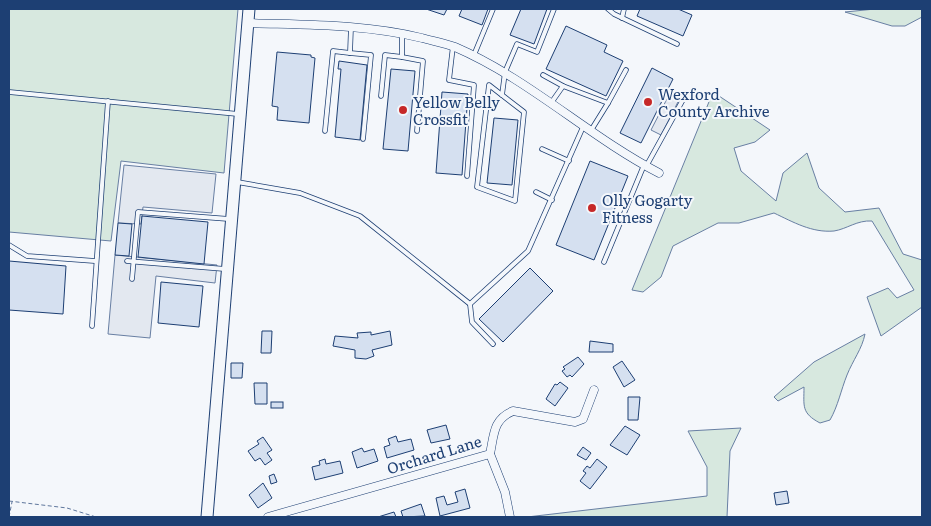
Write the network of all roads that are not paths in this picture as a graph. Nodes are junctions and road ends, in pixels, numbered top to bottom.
1 (250, 9) edge
2 (493, 9) edge
3 (554, 9) edge
4 (608, 9) edge
5 (624, 9) edge
6 (622, 18) junction
7 (248, 23) junction
8 (351, 27) junction
9 (402, 33) junction
10 (677, 44) dead end
11 (453, 46) junction
12 (350, 53) junction
13 (474, 56) junction
14 (402, 57) junction
15 (626, 70) dead end
16 (505, 72) junction
17 (543, 75) dead end
18 (563, 86) junction
19 (9, 92) edge
20 (502, 95) junction
21 (381, 96) dead end
22 (686, 96) dead end
23 (108, 101) junction
24 (608, 103) junction
25 (551, 104) junction
26 (240, 114) junction
27 (587, 129) junction
28 (325, 131) dead end
29 (417, 131) dead end
30 (363, 139) dead end
31 (542, 149) dead end
32 (569, 161) junction
33 (644, 165) junction
34 (659, 173) dead end
35 (467, 176) dead end
36 (235, 181) junction
37 (536, 192) dead end
38 (552, 200) junction
39 (232, 219) junction
40 (9, 244) edge
41 (95, 261) junction
42 (128, 261) dead end
43 (133, 262) junction
44 (604, 262) dead end
45 (227, 269) junction
46 (132, 279) dead end
47 (470, 304) junction
48 (92, 326) dead end
49 (493, 344) dead end
50 (594, 390) dead end
51 (490, 454) junction
52 (292, 514) edge
53 (207, 517) edge
54 (268, 517) edge
55 (510, 517) edge

1 - 7 main road
2 - 13 lane
3 - 16 lane
4 - 6 lane
5 - 6 lane
6 - 10 lane
7 - 8 street
7 - 26 main road
8 - 9 street
8 - 12 lane
9 - 11 street
9 - 14 lane
11 - 13 street
11 - 35 lane
12 - 28 lane
12 - 30 lane
13 - 16 street
14 - 21 lane
14 - 29 lane
15 - 24 lane
16 - 20 lane
16 - 25 street
17 - 18 lane
18 - 24 lane
18 - 25 lane
19 - 23 lane
20 - 20 lane
22 - 33 lane
23 - 26 lane
23 - 41 lane
24 - 27 lane
25 - 27 street
26 - 36 main road
27 - 32 lane
27 - 33 street
31 - 32 lane
32 - 38 lane
33 - 34 street
33 - 44 lane
36 - 39 main road
36 - 47 lane
37 - 38 lane
38 - 47 lane
39 - 43 lane
39 - 45 main road
40 - 41 lane
41 - 48 lane
42 - 43 lane
43 - 45 lane
43 - 46 lane
45 - 53 main road
47 - 49 lane
50 - 51 street, Orchard Lane
51 - 52 street, Orchard Lane
51 - 55 street
52 - 54 street, Orchard Lane

